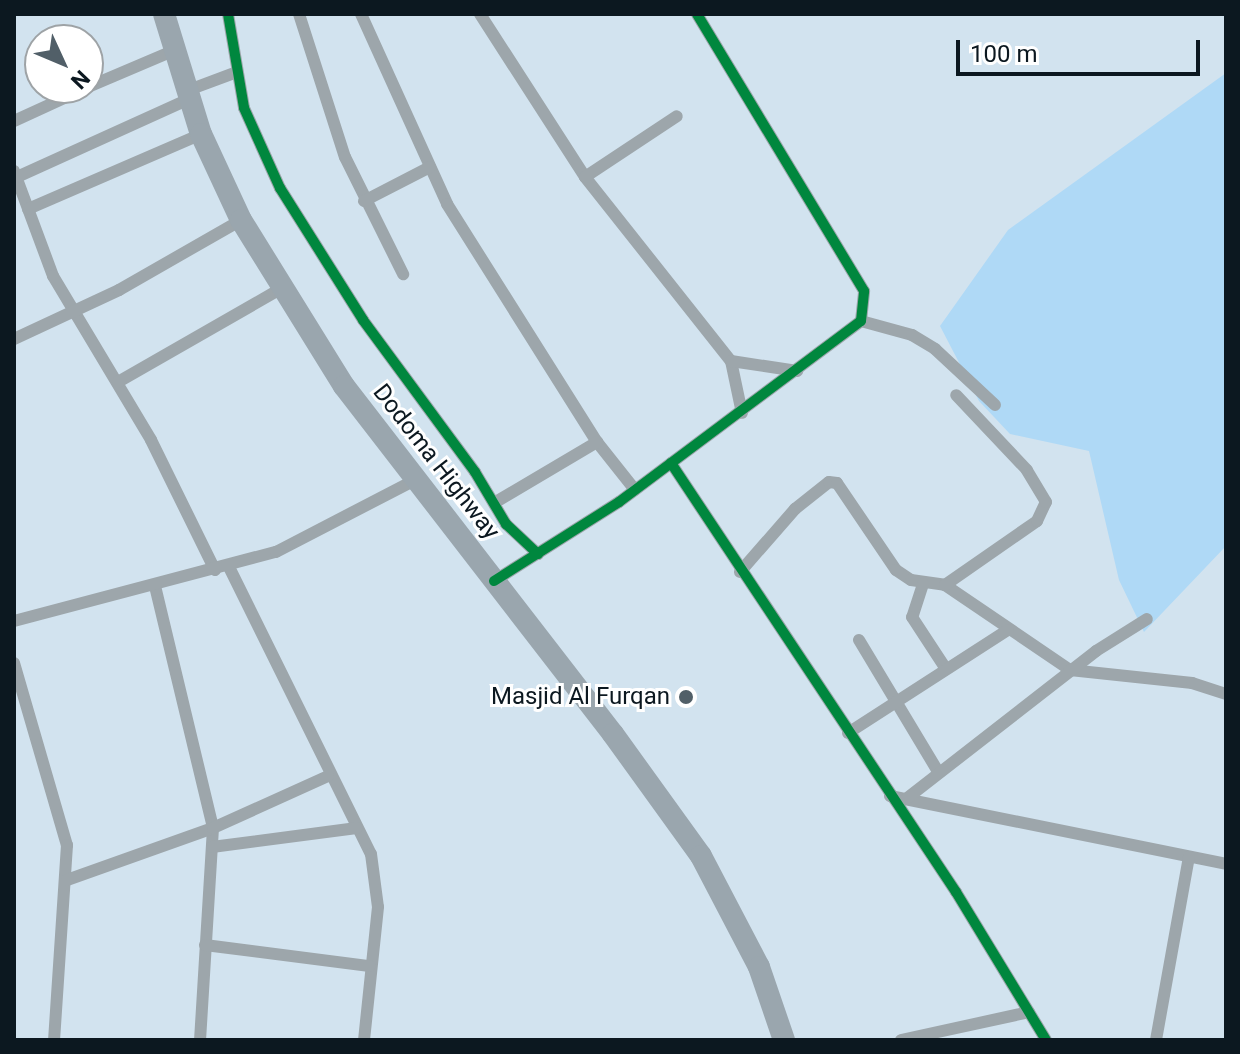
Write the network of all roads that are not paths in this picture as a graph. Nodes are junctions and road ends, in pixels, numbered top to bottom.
1 (164, 14) edge
2 (228, 14) edge
3 (299, 14) edge
4 (361, 14) edge
5 (480, 14) edge
6 (697, 14) edge
7 (173, 51) junction
8 (237, 72) junction
9 (104, 81) edge
10 (188, 95) junction
11 (52, 104) edge
12 (677, 116) dead end
13 (14, 121) edge
14 (201, 134) junction
15 (430, 167) junction
16 (16, 174) edge
17 (585, 177) junction
18 (364, 201) junction
19 (28, 209) junction
20 (241, 220) junction
21 (403, 274) dead end
22 (282, 288) junction
23 (74, 313) junction
24 (861, 321) junction
25 (14, 339) edge
26 (731, 361) junction
27 (797, 371) junction
28 (118, 382) junction
29 (956, 395) dead end
30 (995, 405) dead end
31 (742, 413) junction
32 (597, 442) junction
33 (671, 463) junction
34 (417, 479) junction
35 (635, 490) junction
36 (494, 503) junction
37 (538, 554) junction
38 (229, 567) junction
39 (215, 570) junction
40 (740, 572) junction
41 (494, 581) junction
42 (923, 584) junction
43 (945, 585) junction
44 (155, 586) junction
45 (1147, 619) dead end
46 (14, 621) edge
47 (1008, 630) junction
48 (859, 640) dead end
49 (14, 663) edge
50 (946, 669) junction
51 (1070, 670) junction
52 (1226, 694) edge
53 (895, 702) junction
54 (848, 733) junction
55 (937, 770) junction
56 (328, 776) junction
57 (890, 796) junction
58 (906, 799) junction
59 (213, 828) junction
60 (357, 828) junction
61 (212, 847) junction
62 (1189, 857) junction
63 (1226, 864) edge
64 (67, 880) junction
65 (205, 945) junction
66 (370, 966) junction
67 (1029, 1012) junction
68 (54, 1040) edge
69 (200, 1040) edge
70 (364, 1040) edge
71 (784, 1040) edge
72 (901, 1040) edge
73 (1046, 1040) edge
74 (1156, 1040) edge

1 - 7 highway, Dodoma Highway
2 - 8 street
3 - 18 street
4 - 15 street
5 - 17 street
6 - 24 street
7 - 9 street
7 - 10 highway, Dodoma Highway
8 - 10 street
8 - 36 street
10 - 14 highway, Dodoma Highway
10 - 16 street
11 - 13 street
12 - 17 street
14 - 19 street
14 - 20 highway, Dodoma Highway
15 - 18 street
15 - 32 street
16 - 19 street
17 - 26 street
18 - 21 street
19 - 23 street
20 - 22 highway, Dodoma Highway
20 - 23 street
22 - 28 street
22 - 34 highway, Dodoma Highway
23 - 25 street
23 - 28 street
24 - 27 street
24 - 30 street
26 - 27 street
26 - 31 street
27 - 31 street
28 - 39 street
29 - 43 street
31 - 33 street
32 - 35 street
32 - 36 street
33 - 35 street
33 - 40 street
34 - 38 street
34 - 41 highway, Dodoma Highway
35 - 37 street
36 - 37 street
37 - 41 street
38 - 39 street
38 - 56 street
39 - 44 street
40 - 42 street
40 - 54 street
41 - 71 highway, Dodoma Highway
42 - 43 street
42 - 50 street
43 - 47 street
44 - 46 street
44 - 59 street
45 - 51 street
47 - 50 street
47 - 51 street
48 - 53 street
49 - 64 street
50 - 53 street
51 - 52 street
51 - 55 street
53 - 54 street
53 - 55 street
54 - 57 street
55 - 58 street
56 - 59 street
56 - 60 street
57 - 58 street
57 - 67 street
58 - 62 street
59 - 61 street
59 - 64 street
60 - 61 street
60 - 66 street
61 - 65 street
62 - 63 street
62 - 74 street
64 - 68 street
65 - 66 street
65 - 69 street
66 - 70 street
67 - 72 street
67 - 73 street

